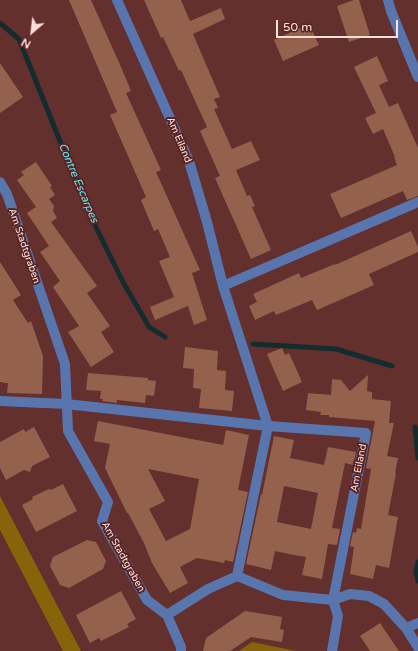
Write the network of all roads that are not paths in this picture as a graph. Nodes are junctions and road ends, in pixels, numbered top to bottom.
1 (117, 0) edge
2 (388, 0) edge
3 (418, 77) edge
4 (0, 182) edge
5 (418, 202) edge
6 (223, 286) junction
7 (0, 401) edge
8 (66, 404) junction
9 (268, 426) junction
10 (237, 576) junction
11 (333, 600) junction
12 (167, 615) junction
13 (418, 622) edge
14 (406, 628) junction
15 (418, 647) edge
16 (181, 651) edge
17 (332, 651) edge

1 - 6 street, Am Eiland
2 - 3 street
4 - 8 street, Am Stadtgraben
5 - 6 street
6 - 9 street, Am Eiland
7 - 8 street
8 - 9 street, Am Eiland
8 - 12 street, Am Stadtgraben
9 - 10 street, Am Eiland
9 - 11 street, Am Eiland
10 - 11 street
10 - 12 street
11 - 14 street
11 - 17 street
12 - 16 street
13 - 14 street
14 - 15 street

